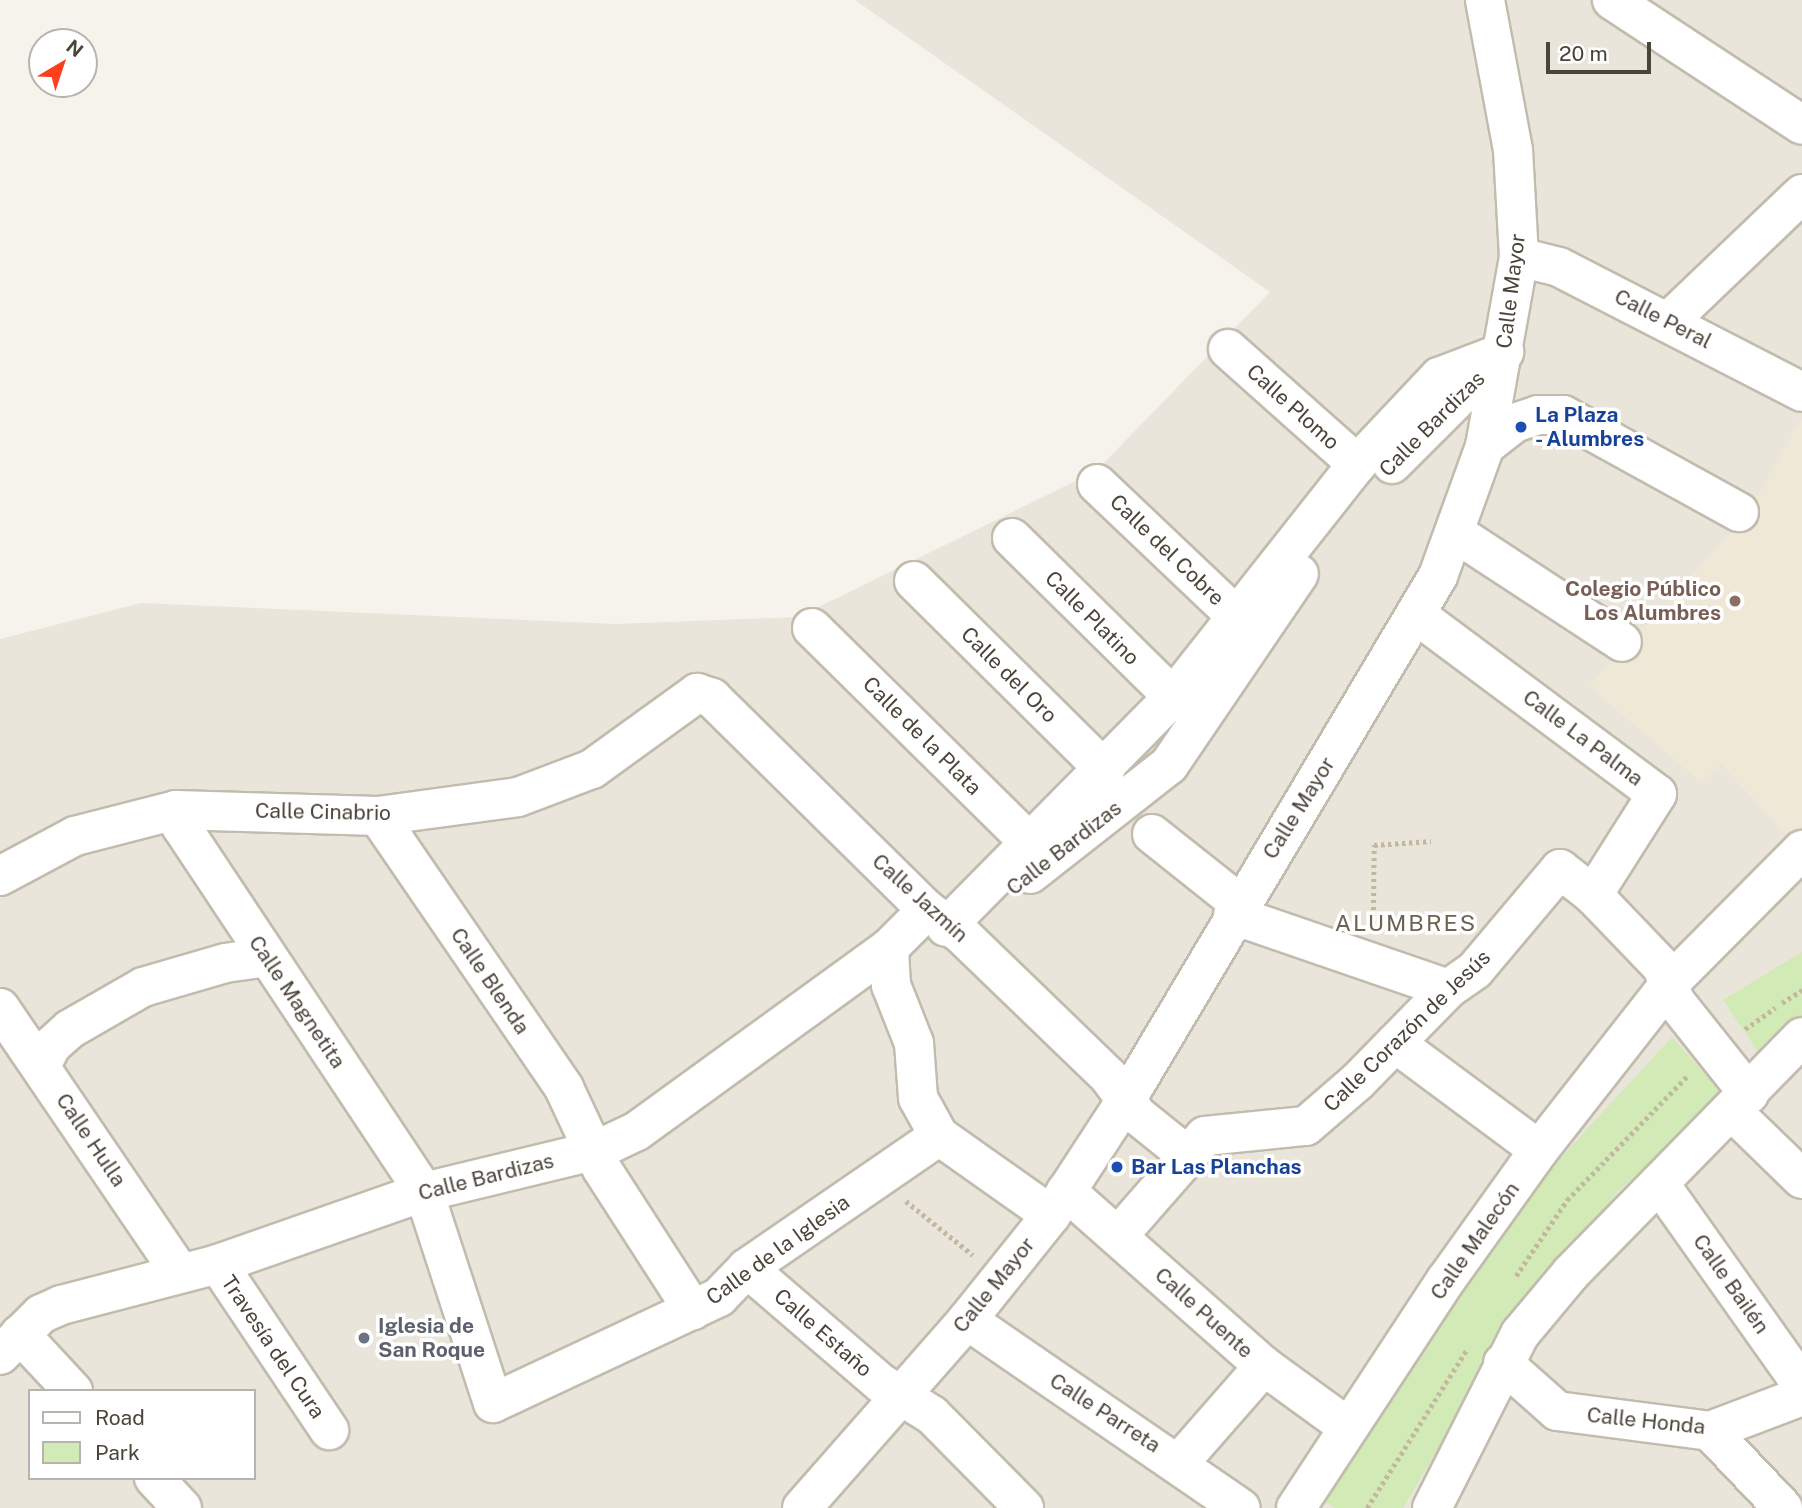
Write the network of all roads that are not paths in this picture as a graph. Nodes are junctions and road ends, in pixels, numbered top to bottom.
1 (1485, 0) edge
2 (1612, 0) edge
3 (1802, 125) edge
4 (1802, 194) edge
5 (1519, 257) junction
6 (1669, 321) junction
7 (1228, 349) dead end
8 (1504, 352) junction
9 (1802, 392) edge
10 (1485, 446) junction
11 (1357, 464) junction
12 (1097, 484) dead end
13 (1739, 512) dead end
14 (1457, 534) junction
15 (1012, 538) dead end
16 (914, 580) dead end
17 (1418, 616) junction
18 (1237, 617) junction
19 (812, 628) dead end
20 (1622, 642) dead end
21 (712, 698) joint
22 (1173, 698) junction
23 (1105, 770) junction
24 (176, 810) junction
25 (378, 816) junction
26 (1152, 834) dead end
27 (1031, 844) junction
28 (1802, 850) edge
29 (0, 876) edge
30 (1593, 895) junction
31 (1236, 909) junction
32 (944, 923) junction
33 (889, 948) junction
34 (267, 957) junction
35 (1670, 985) junction
36 (1448, 989) junction
37 (0, 1008) edge
38 (1802, 1037) edge
39 (1395, 1043) junction
40 (41, 1066) junction
41 (1126, 1100) junction
42 (1741, 1103) junction
43 (939, 1136) junction
44 (597, 1150) junction
45 (1539, 1150) junction
46 (1188, 1156) junction
47 (1802, 1179) edge
48 (1659, 1183) junction
49 (424, 1192) junction
50 (1059, 1203) junction
51 (1118, 1236) junction
52 (218, 1264) junction
53 (747, 1268) junction
54 (180, 1273) junction
55 (693, 1310) junction
56 (967, 1320) junction
57 (10, 1344) edge
58 (1503, 1363) junction
59 (1264, 1366) junction
60 (1802, 1385) edge
61 (71, 1389) edge
62 (901, 1394) junction
63 (1802, 1396) edge
64 (493, 1403) joint
65 (1348, 1427) junction
66 (329, 1430) dead end
67 (1710, 1431) junction
68 (1179, 1463) junction
69 (156, 1480) edge
70 (181, 1508) edge
71 (802, 1508) edge
72 (1024, 1508) edge
73 (1241, 1508) edge
74 (1296, 1508) edge
75 (1432, 1508) edge
76 (1783, 1508) edge

1 - 5 street, Calle Mayor
2 - 3 street
4 - 6 street
5 - 6 street, Calle Peral
5 - 8 street, Calle Mayor
6 - 9 street, Calle Peral
7 - 11 street, Calle Plomo
8 - 10 street, Calle Mayor
8 - 11 street, Calle Bardizas
8 - 32 street, Calle Bardizas
10 - 13 street
10 - 14 street, Calle Mayor
11 - 18 street, Calle Bardizas
12 - 18 street, Calle del Cobre
14 - 17 street, Calle Mayor
14 - 20 street
15 - 22 street, Calle Platino
16 - 23 street, Calle del Oro
17 - 30 street, Calle La Palma
17 - 31 street, Calle Mayor
18 - 22 street, Calle Bardizas
19 - 27 street, Calle de la Plata
21 - 25 street, Calle Cinabrio
21 - 32 street, Calle Jazmín
22 - 23 street, Calle Bardizas
23 - 27 street, Calle Bardizas
24 - 25 street, Calle Cinabrio
24 - 29 street, Calle Cinabrio
24 - 34 street, Calle Magnetita
25 - 44 street, Calle Blenda
26 - 31 street
27 - 32 street, Calle Bardizas
28 - 35 street, Calle Malecón
30 - 35 street
30 - 36 street, Calle Corazón de Jesús
31 - 36 street
31 - 41 street, Calle Mayor
32 - 33 street, Calle Bardizas
32 - 41 street, Calle Jazmín
33 - 43 street
33 - 44 street, Calle Bardizas
34 - 40 street
34 - 49 street, Calle Magnetita
35 - 42 street
35 - 45 street, Calle Malecón
36 - 39 street, Calle Corazón de Jesús
37 - 40 street, Calle Hulla
38 - 42 street
39 - 45 street
39 - 46 street, Calle Corazón de Jesús
40 - 54 street, Calle Hulla
41 - 46 street, Calle Jazmín
41 - 50 street, Calle Mayor
42 - 47 street
42 - 48 street
43 - 50 street, Calle Puente
43 - 53 street, Calle de la Iglesia
44 - 49 street, Calle Bardizas
44 - 55 street, Calle Blenda
45 - 65 street, Calle Malecón
46 - 51 street, Calle Corazón de Jesús
48 - 58 street
48 - 60 street, Calle Bailén
49 - 52 street, Calle Bardizas
49 - 64 street, Calle Magnetita
50 - 51 street, Calle Puente
50 - 56 street, Calle Mayor
51 - 59 street, Calle Puente
52 - 54 street, Calle Bardizas
52 - 66 street, Travesía del Cura
53 - 55 street, Calle de la Iglesia
53 - 62 street, Calle Estaño
54 - 57 street, Calle Bardizas
55 - 64 street, Calle de la Iglesia
56 - 62 street, Calle Mayor
56 - 68 street, Calle Parreta
57 - 61 street
58 - 67 street, Calle Honda
58 - 75 street
59 - 65 street, Calle Puente
59 - 68 street
62 - 71 street, Calle Mayor
62 - 72 street, Calle Estaño
63 - 67 street, Calle Honda
65 - 74 street, Calle Malecón
67 - 76 street
68 - 73 street, Calle Parreta
69 - 70 street

